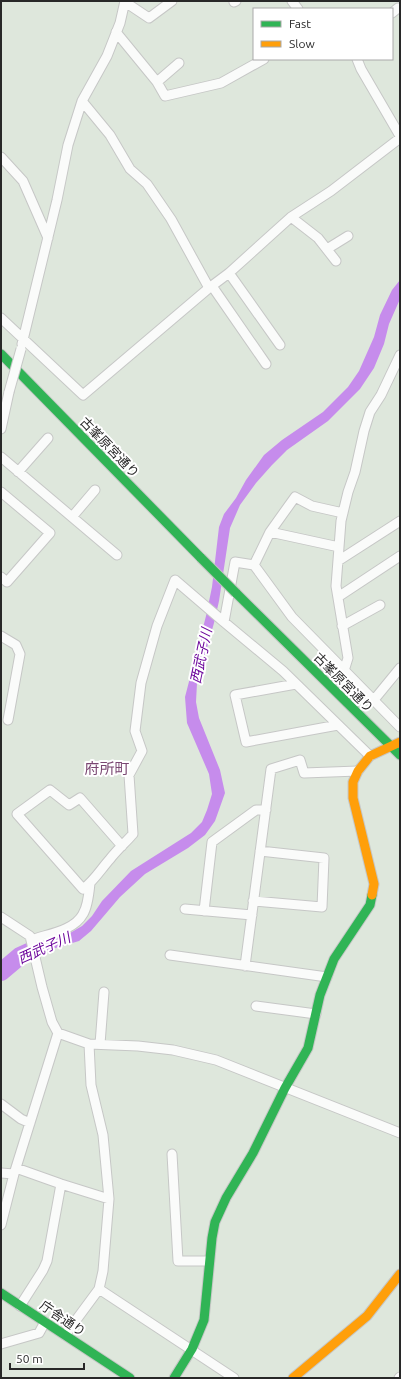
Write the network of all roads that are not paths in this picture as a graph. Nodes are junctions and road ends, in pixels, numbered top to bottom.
1 (125, 1) edge
2 (172, 1) edge
3 (116, 32) junction
4 (262, 60) edge
5 (357, 60) edge
6 (179, 63) dead end
7 (158, 82) junction
8 (82, 102) junction
9 (400, 137) edge
10 (1, 157) edge
11 (291, 217) junction
12 (348, 236) dead end
13 (48, 238) junction
14 (327, 249) junction
15 (336, 260) dead end
16 (229, 273) junction
17 (210, 287) junction
18 (1, 318) edge
19 (24, 339) junction
20 (280, 345) dead end
21 (1, 354) edge
22 (400, 355) edge
23 (266, 364) dead end
24 (6, 395) edge
25 (1, 429) edge
26 (48, 438) dead end
27 (1, 457) edge
28 (18, 472) junction
29 (95, 490) dead end
30 (1, 492) edge
31 (343, 513) junction
32 (72, 517) junction
33 (400, 521) edge
34 (270, 532) junction
35 (339, 547) junction
36 (117, 555) dead end
37 (400, 556) edge
38 (338, 561) junction
39 (254, 565) junction
40 (1, 577) edge
41 (338, 597) junction
42 (380, 605) dead end
43 (224, 622) junction
44 (342, 626) junction
45 (1, 636) edge
46 (400, 668) edge
47 (344, 671) junction
48 (296, 684) junction
49 (373, 700) junction
50 (8, 720) dead end
51 (338, 725) junction
52 (400, 727) edge
53 (400, 742) edge
54 (391, 747) junction
55 (400, 755) edge
56 (370, 756) junction
57 (358, 771) junction
58 (266, 810) junction
59 (122, 846) junction
60 (260, 850) junction
61 (90, 883) junction
62 (253, 901) junction
63 (185, 910) dead end
64 (204, 911) junction
65 (252, 915) junction
66 (1, 917) edge
67 (30, 940) junction
68 (170, 955) dead end
69 (245, 966) junction
70 (327, 977) junction
71 (104, 992) dead end
72 (256, 1006) dead end
73 (316, 1014) junction
74 (58, 1033) junction
75 (89, 1044) junction
76 (100, 1044) junction
77 (285, 1088) junction
78 (1, 1104) edge
79 (30, 1123) junction
80 (400, 1134) edge
81 (172, 1154) dead end
82 (15, 1171) junction
83 (1, 1174) edge
84 (61, 1184) junction
85 (109, 1199) junction
86 (1, 1225) edge
87 (209, 1261) junction
88 (400, 1274) edge
89 (99, 1289) junction
90 (1, 1293) edge
91 (20, 1306) junction
92 (45, 1322) junction
93 (65, 1335) junction
94 (1, 1344) edge
95 (192, 1350) junction
96 (130, 1378) edge
97 (174, 1378) edge
98 (234, 1378) edge
99 (293, 1378) edge

1 - 2 street
1 - 3 street
3 - 7 street
3 - 8 street
4 - 7 street
5 - 9 street
6 - 7 street
8 - 13 street
8 - 17 street
9 - 11 street
10 - 13 street
11 - 14 street
11 - 16 street
12 - 14 street
13 - 19 street
14 - 15 street
16 - 17 street
16 - 20 street
17 - 19 street
17 - 23 street
18 - 19 street
19 - 24 street, bridge
21 - 54 main road, 古峯原宮通り, bridge
22 - 31 street
24 - 25 street
26 - 28 street
27 - 28 street
28 - 32 street
29 - 32 street
30 - 40 street
31 - 34 street
31 - 35 street
32 - 36 street
33 - 38 street
34 - 35 street
34 - 39 street
35 - 38 street
37 - 41 street
38 - 41 street
39 - 43 street
39 - 47 street
41 - 44 street
42 - 44 street
43 - 48 street
43 - 59 street
44 - 47 street
45 - 50 street
46 - 49 street
47 - 49 street
48 - 51 street
48 - 51 street
49 - 52 street
51 - 56 street
53 - 54 main road
54 - 55 main road, 古峯原宮通り
54 - 56 main road
56 - 57 main road
57 - 58 street
57 - 70 main road
58 - 60 street
58 - 64 street
59 - 61 street
59 - 61 street
60 - 62 street
60 - 62 street
61 - 67 street
62 - 65 street
63 - 64 street
64 - 65 street
65 - 69 street
66 - 67 street
67 - 74 street
68 - 69 street
69 - 70 street
70 - 73 main road
71 - 76 street
72 - 73 street
73 - 77 main road
74 - 75 street
74 - 79 street
75 - 76 street
75 - 85 street
76 - 77 street
77 - 80 street
77 - 87 main road
78 - 79 street
79 - 82 street
81 - 87 street
82 - 83 street
82 - 84 street
82 - 86 street
84 - 85 street
84 - 91 street
85 - 89 street
87 - 95 main road
88 - 99 main road
89 - 93 street
89 - 95 street
90 - 91 main road, 庁舎通り
91 - 92 main road, 庁舎通り
92 - 93 main road, 庁舎通り
92 - 94 street
93 - 96 main road, 庁舎通り
95 - 97 main road
95 - 98 street

